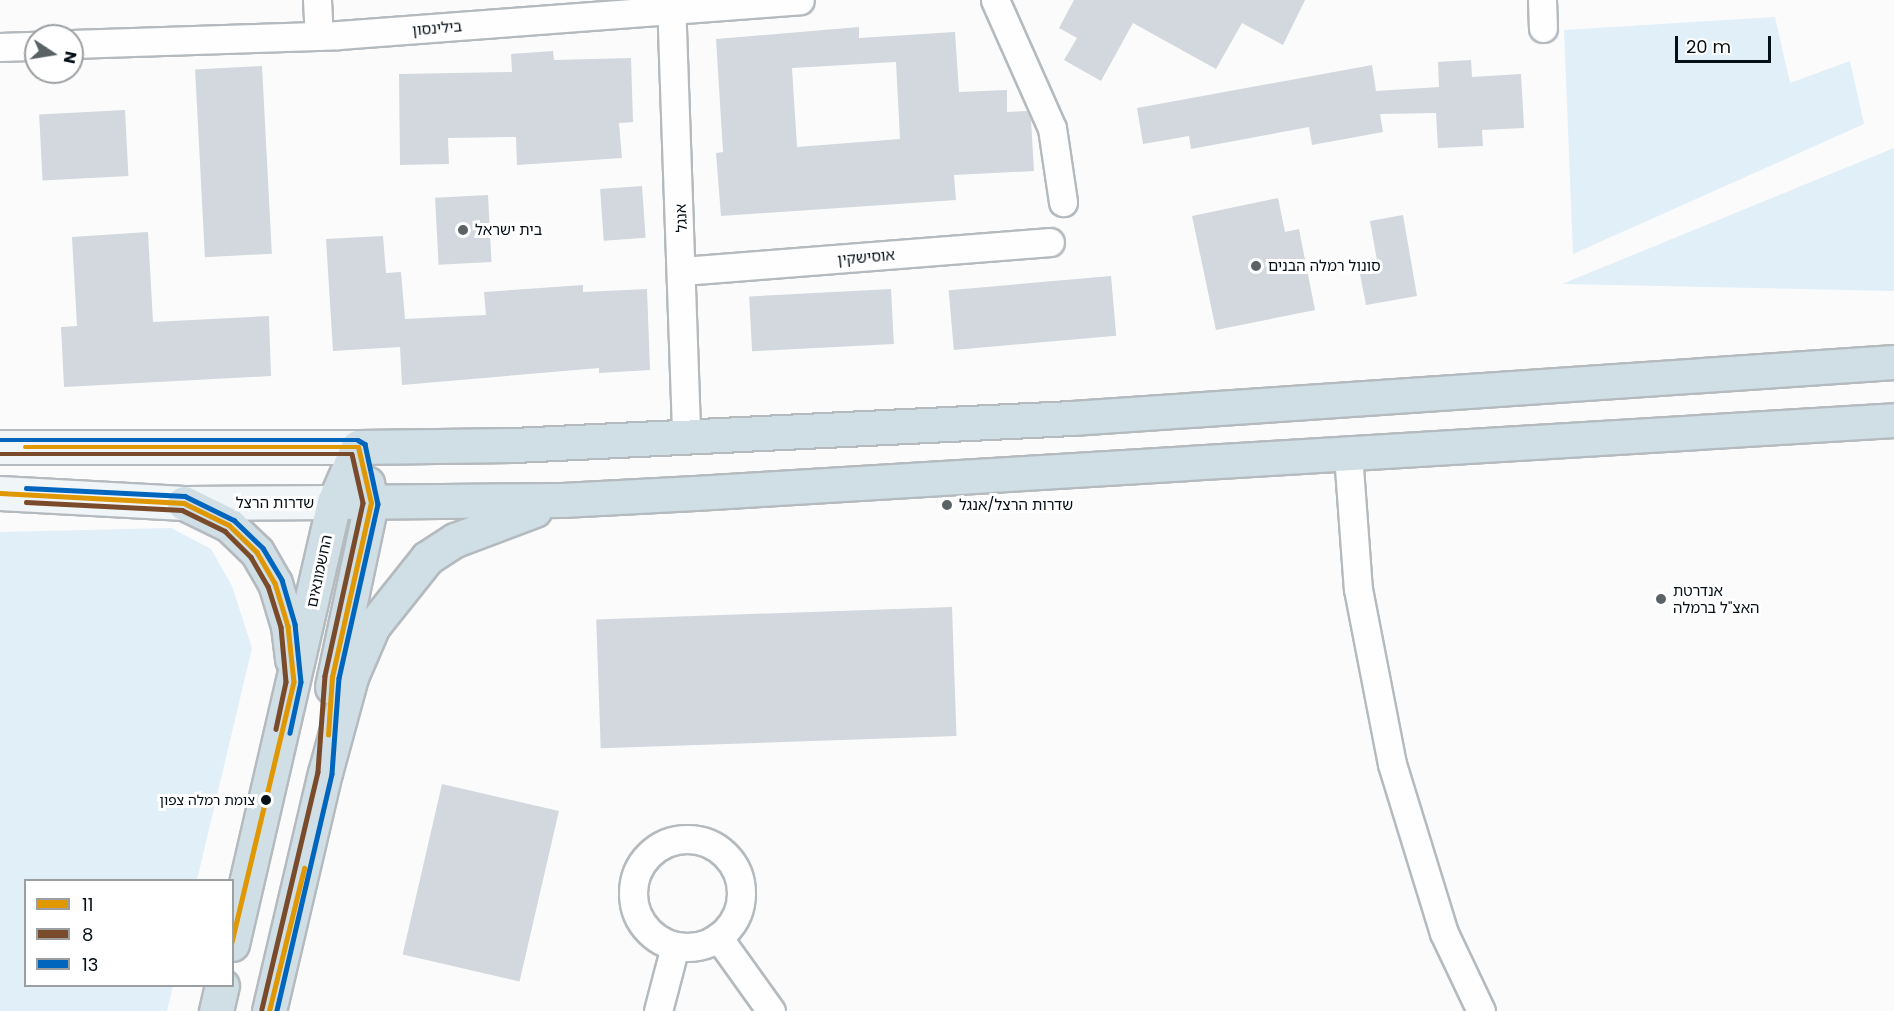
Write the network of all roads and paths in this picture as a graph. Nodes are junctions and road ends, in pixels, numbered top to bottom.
1 (317, 0) edge
2 (800, 0) edge
3 (995, 0) edge
4 (1542, 0) edge
5 (671, 4) edge
6 (1543, 28) dead end
7 (319, 36) junction
8 (84, 45) edge
9 (24, 46) edge
10 (0, 47) edge
11 (1063, 202) dead end
12 (1050, 242) dead end
13 (683, 271) junction
14 (1894, 362) edge
15 (1894, 420) edge
16 (686, 437) junction
17 (0, 447) edge
18 (358, 447) junction
19 (1348, 454) junction
20 (0, 493) edge
21 (562, 500) junction
22 (334, 502) junction
23 (184, 503) junction
24 (371, 503) junction
25 (294, 682) junction
26 (325, 773) junction
27 (234, 936) edge
28 (718, 937) junction
29 (675, 946) junction
30 (222, 987) edge
31 (216, 1011) edge
32 (269, 1011) edge
33 (658, 1011) edge
34 (771, 1011) edge
35 (1481, 1011) edge

1 - 7 street
2 - 5 street, בילינסון
3 - 11 street
4 - 6 street
5 - 7 street, בילינסון
5 - 13 street, אנגל
7 - 8 street, בילינסון
9 - 10 street
12 - 13 street, אוסישקין
13 - 16 street, אנגל
14 - 16 highway
15 - 19 highway
16 - 18 highway
17 - 18 main road
18 - 22 highway, החשמונאים
18 - 24 highway
19 - 21 highway
19 - 35 street
20 - 23 main road, שדרות הרצל
21 - 24 highway
21 - 26 highway
22 - 23 main road, שדרות הרצל
22 - 24 highway
22 - 25 highway, החשמונאים
23 - 25 highway
24 - 26 highway
25 - 27 highway, החשמונאים
26 - 32 highway
28 - 29 street
28 - 29 street
28 - 34 street
29 - 33 street
30 - 31 highway

